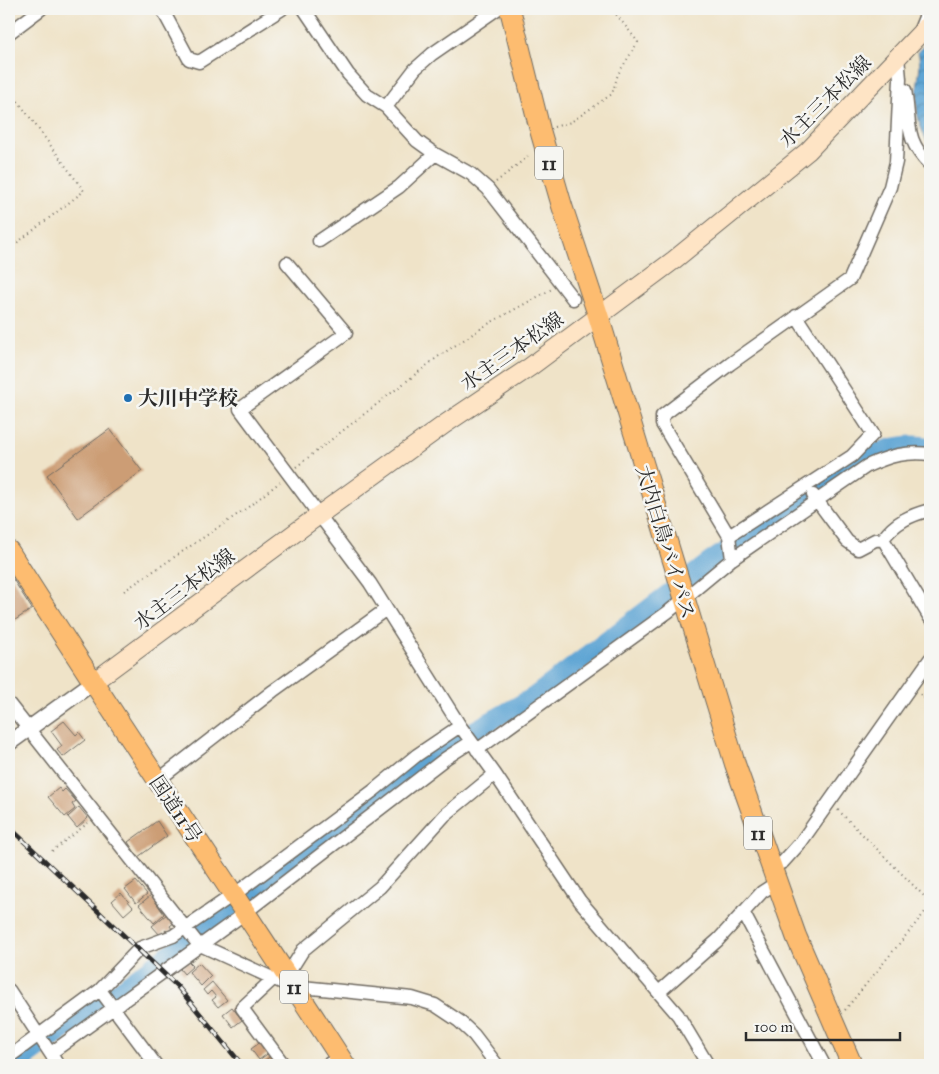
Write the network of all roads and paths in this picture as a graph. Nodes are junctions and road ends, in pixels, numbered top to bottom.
1 (41, 9) edge
2 (162, 9) edge
3 (282, 9) edge
4 (304, 9) edge
5 (497, 9) edge
6 (510, 9) edge
7 (612, 9) edge
8 (930, 9) edge
9 (926, 27) edge
10 (9, 33) edge
11 (898, 57) junction
12 (900, 79) junction
13 (9, 89) edge
14 (386, 107) junction
15 (542, 137) junction
16 (435, 154) junction
17 (930, 165) edge
18 (488, 189) junction
19 (319, 241) dead end
20 (9, 249) edge
21 (287, 263) dead end
22 (559, 284) junction
23 (572, 299) dead end
24 (598, 315) junction
25 (796, 316) junction
26 (930, 454) edge
27 (288, 474) junction
28 (812, 493) junction
29 (930, 510) edge
30 (319, 515) junction
31 (730, 538) junction
32 (883, 539) junction
33 (9, 551) edge
34 (732, 557) junction
35 (681, 590) junction
36 (124, 591) dead end
37 (385, 610) junction
38 (930, 618) edge
39 (930, 659) edge
40 (92, 683) junction
41 (9, 704) edge
42 (28, 728) junction
43 (461, 728) junction
44 (9, 743) edge
45 (472, 744) junction
46 (495, 774) junction
47 (157, 780) junction
48 (829, 801) junction
49 (90, 822) dead end
50 (52, 851) dead end
51 (773, 876) junction
52 (930, 902) edge
53 (240, 903) junction
54 (930, 906) edge
55 (743, 912) junction
56 (185, 930) junction
57 (199, 945) junction
58 (283, 982) junction
59 (9, 990) edge
60 (100, 990) junction
61 (659, 992) junction
62 (113, 1009) junction
63 (830, 1017) junction
64 (38, 1034) junction
65 (51, 1053) junction
66 (9, 1057) edge
67 (337, 1063) edge
68 (58, 1065) edge
69 (156, 1065) edge
70 (284, 1065) edge
71 (497, 1065) edge
72 (708, 1065) edge
73 (824, 1065) edge
74 (852, 1065) edge

1 - 10 street
2 - 3 street
4 - 14 street
5 - 14 street
6 - 15 highway, 大内白鳥バイパス / 11
7 - 15 path
8 - 9 street
9 - 11 main road, 水主三本松線
11 - 12 street
11 - 24 main road, 水主三本松線
12 - 17 street
12 - 25 street
13 - 20 path
14 - 16 street
15 - 18 path
15 - 24 highway, 大内白鳥バイパス / 11
16 - 18 street
16 - 19 street
18 - 22 street
21 - 27 street
22 - 23 street
22 - 27 path
24 - 30 main road, 水主三本松線
24 - 35 highway, 大内白鳥バイパス / 11
25 - 28 street
25 - 31 street
26 - 28 street
27 - 30 street
27 - 36 path
28 - 31 street
28 - 32 street
28 - 34 street
29 - 32 street
30 - 37 street
30 - 40 main road, 水主三本松線
31 - 34 street
32 - 38 street
33 - 40 highway, 国道11号 / 11
34 - 35 street
35 - 45 street
35 - 51 highway, 大内白鳥バイパス / 11
37 - 43 street
37 - 47 street
39 - 48 street
40 - 42 street
40 - 47 highway, 国道11号 / 11
41 - 42 street
42 - 44 street
42 - 56 street
43 - 45 street
43 - 53 street
45 - 46 street
45 - 53 street
46 - 58 street
46 - 61 street
47 - 53 highway, 国道11号 / 11
48 - 51 street
48 - 52 path
49 - 50 path
51 - 55 street
51 - 63 highway, 大内白鳥バイパス / 11
53 - 56 street
53 - 57 street
53 - 58 highway, 国道11号 / 11
54 - 63 path
55 - 61 street
55 - 73 street
56 - 57 street
56 - 60 street
57 - 58 street
57 - 62 street
58 - 67 highway, 国道11号 / 11
58 - 70 street
58 - 71 street
59 - 64 street
60 - 62 street
60 - 64 street
61 - 72 street
62 - 65 street
62 - 69 street
63 - 74 highway, 大内白鳥バイパス / 11
64 - 65 street
64 - 66 street
65 - 68 street

